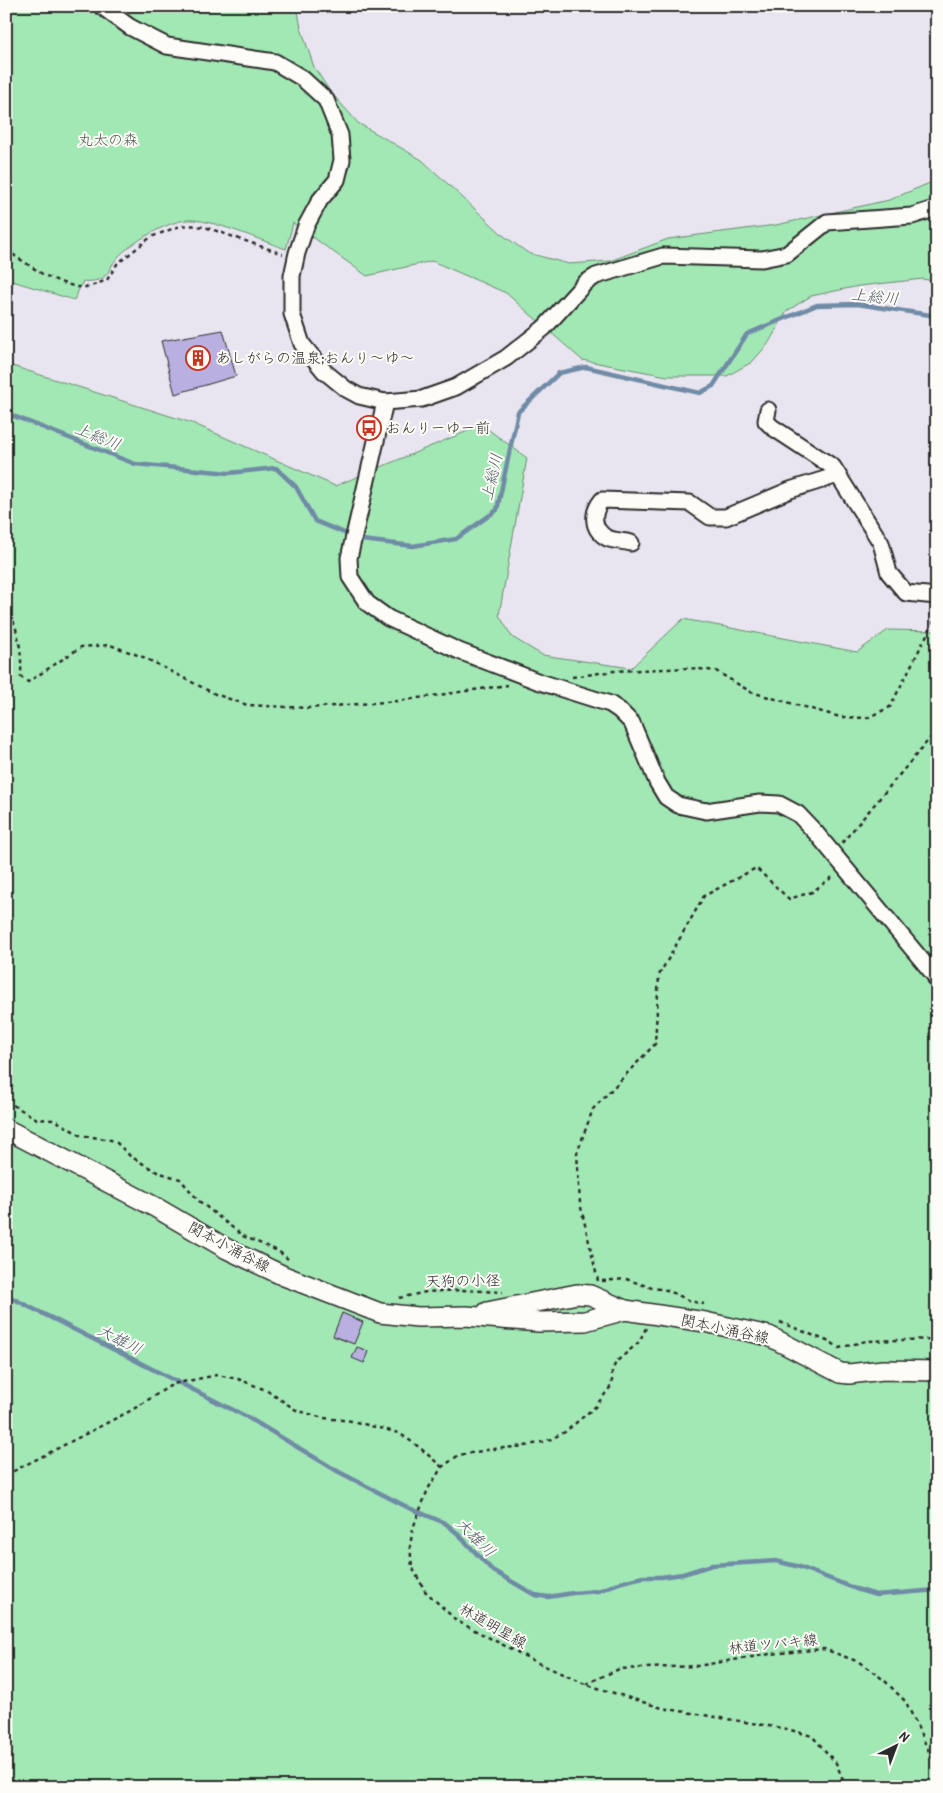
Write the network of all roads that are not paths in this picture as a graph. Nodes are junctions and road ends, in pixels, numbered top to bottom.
1 (101, 6) edge
2 (937, 208) edge
3 (386, 402) junction
4 (768, 410) dead end
5 (838, 476) junction
6 (631, 543) dead end
7 (937, 596) edge
8 (937, 982) edge
9 (6, 1129) edge
10 (625, 1310) junction
11 (466, 1316) junction
12 (937, 1371) edge

1 - 3 street
2 - 3 street
3 - 8 street
4 - 5 street
5 - 6 street
5 - 7 street
9 - 11 main road, 関本小涌谷線
10 - 11 main road, 関本小涌谷線
10 - 11 main road, 関本小涌谷線
10 - 12 main road, 関本小涌谷線

